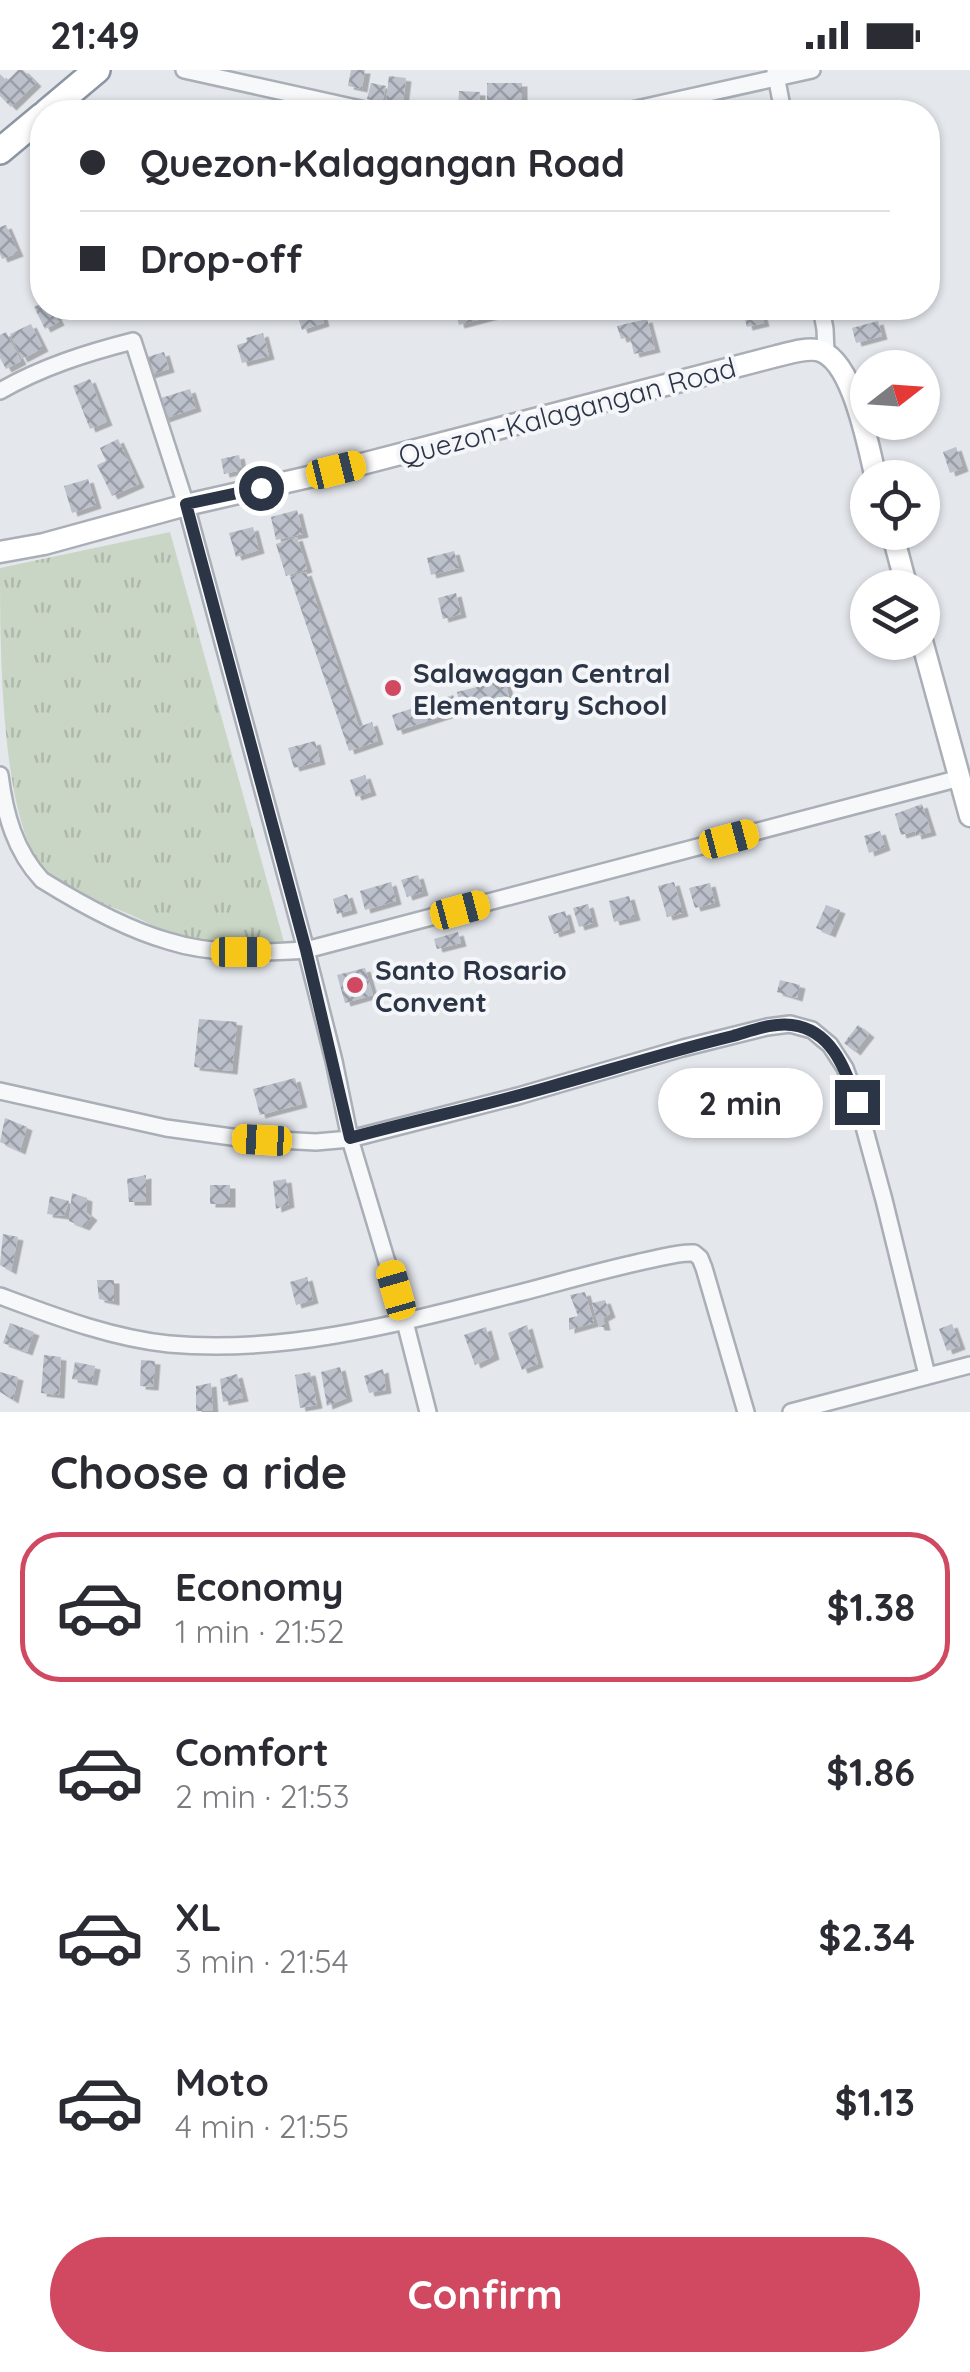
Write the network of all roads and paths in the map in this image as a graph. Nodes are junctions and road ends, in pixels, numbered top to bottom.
1 (97, 70) edge
2 (184, 70) edge
3 (812, 70) edge
4 (776, 74) edge
5 (62, 100) edge
6 (320, 100) edge
7 (671, 100) edge
8 (781, 100) edge
9 (30, 126) edge
10 (0, 151) edge
11 (823, 320) edge
12 (826, 354) junction
13 (0, 391) edge
14 (871, 460) edge
15 (186, 504) junction
16 (0, 552) edge
17 (927, 660) edge
18 (0, 776) edge
19 (960, 778) junction
20 (970, 816) edge
21 (306, 950) junction
22 (0, 1090) edge
23 (350, 1138) junction
24 (0, 1296) edge
25 (405, 1322) junction
26 (970, 1364) edge
27 (927, 1375) junction
28 (428, 1412) edge
29 (746, 1412) edge
30 (791, 1412) edge

1 - 5 highway
2 - 6 street
3 - 4 street
4 - 7 street
4 - 8 street
9 - 10 highway
11 - 12 street
12 - 14 main road
12 - 15 main road, Quezon-Kalagangan Road
13 - 15 street
15 - 16 main road, Quezon-Kalagangan Road
15 - 21 street
17 - 19 main road
18 - 21 street
19 - 20 main road
19 - 21 street
21 - 23 street
22 - 23 street
23 - 25 street
23 - 27 street
24 - 25 street
25 - 28 street
25 - 29 street
26 - 27 street
27 - 30 street

